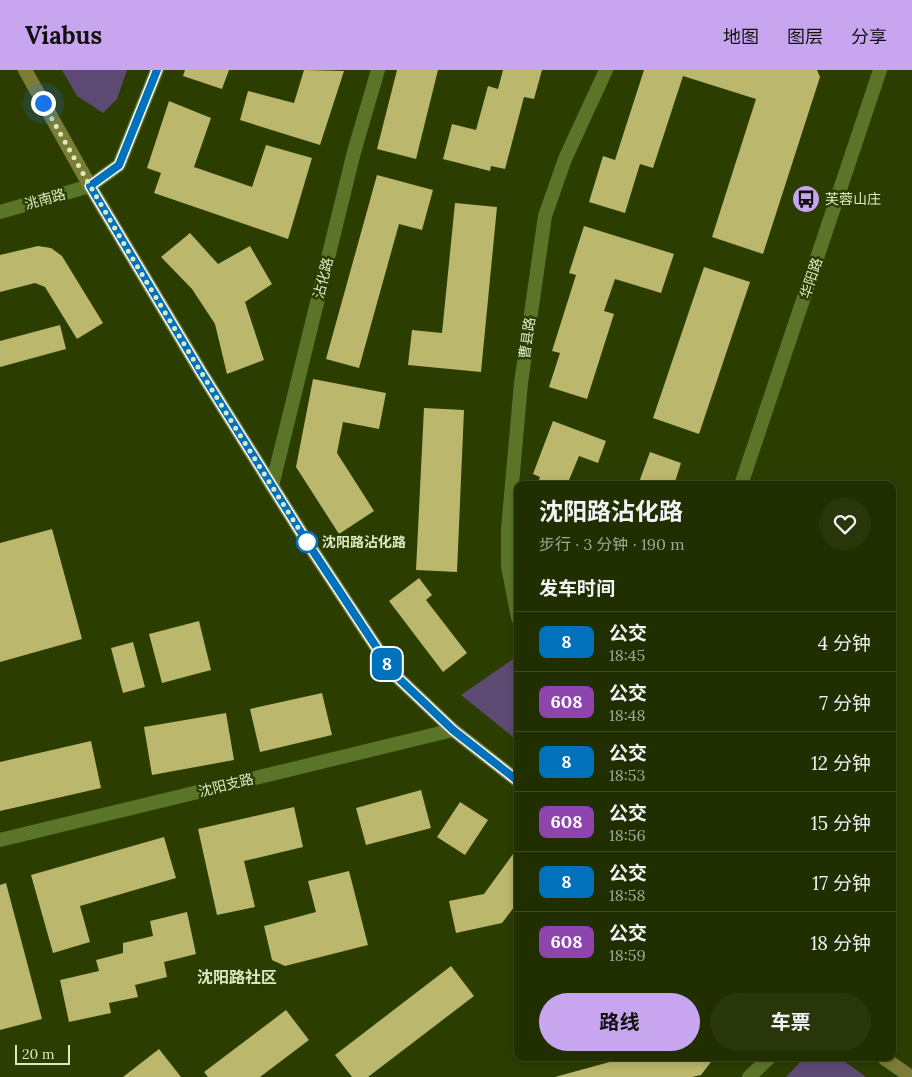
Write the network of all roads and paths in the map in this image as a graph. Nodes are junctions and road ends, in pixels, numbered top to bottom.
1 (25, 70) edge
2 (157, 70) edge
3 (378, 70) edge
4 (606, 70) edge
5 (880, 70) edge
6 (90, 186) junction
7 (0, 212) edge
8 (743, 481) edge
9 (272, 486) junction
10 (514, 597) edge
11 (453, 730) junction
12 (514, 778) edge
13 (0, 840) edge
14 (766, 1061) edge
15 (888, 1061) edge
16 (749, 1077) edge
17 (911, 1077) edge

1 - 6 main road
2 - 6 street, 洮南路
3 - 9 street, 沾化路
4 - 10 street, 曹县路
5 - 8 street, 华阳路
6 - 7 street, 洮南路
6 - 9 main road
9 - 11 main road
11 - 12 main road
11 - 13 street, 沈阳支路
14 - 16 street
15 - 17 main road

